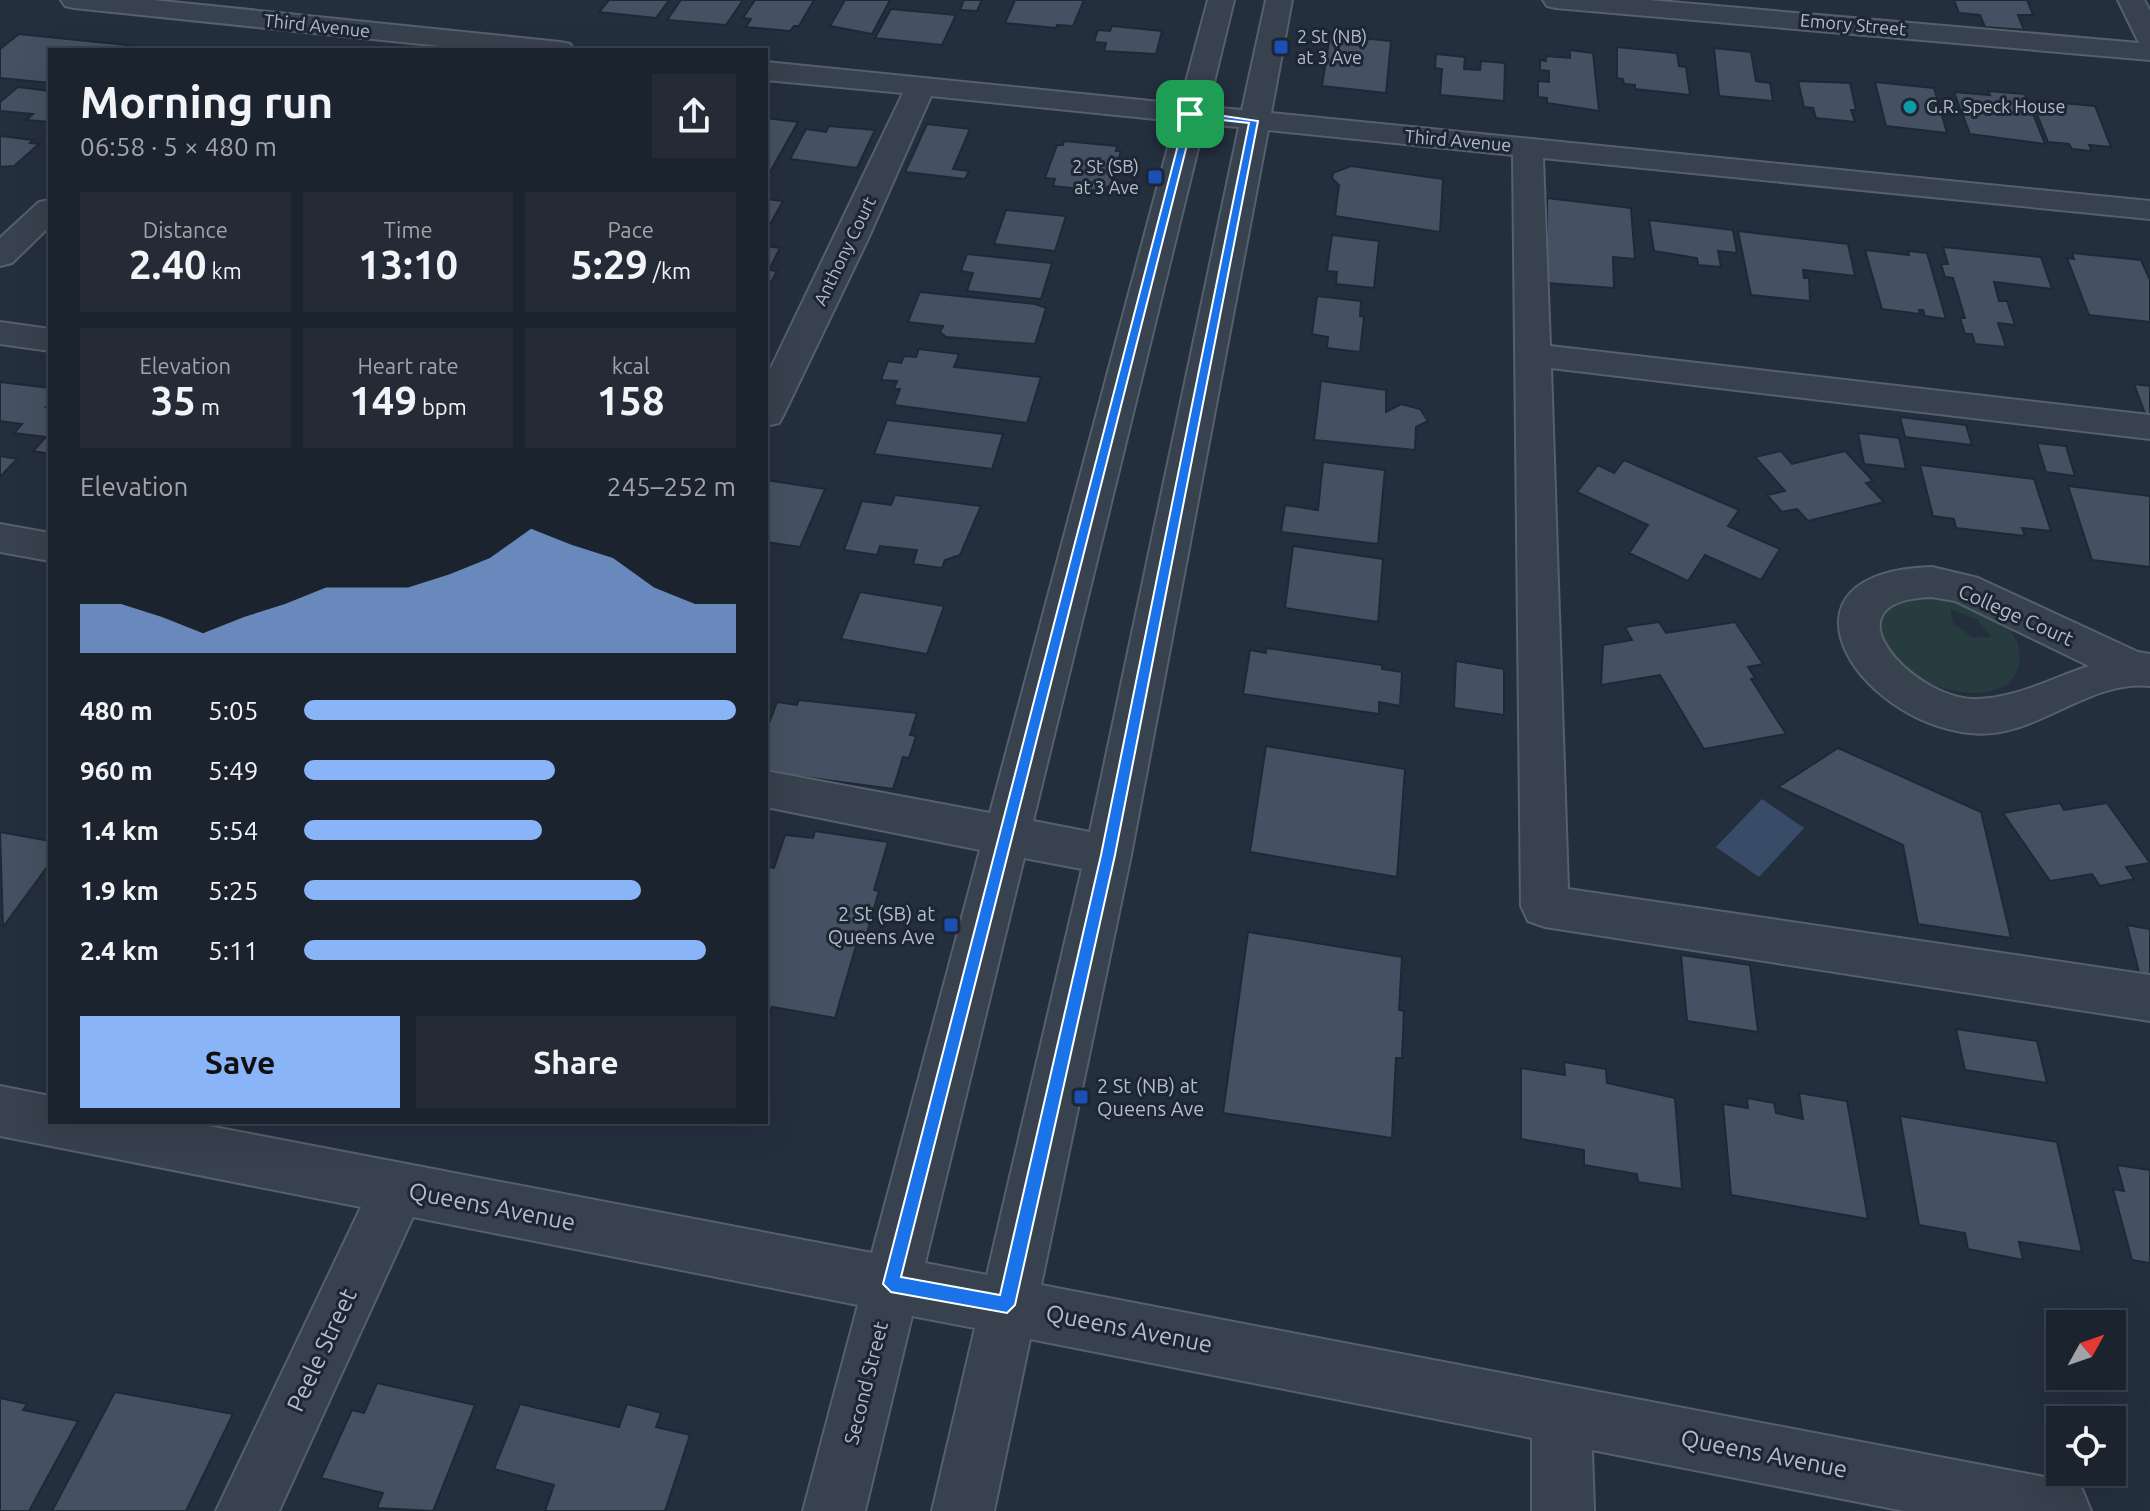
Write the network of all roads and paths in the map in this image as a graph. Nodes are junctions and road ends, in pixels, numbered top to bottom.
1 (74, 0) edge
2 (273, 0) edge
3 (1221, 0) edge
4 (1279, 0) edge
5 (1556, 0) edge
6 (1868, 0) edge
7 (2131, 0) edge
8 (1588, 1) edge
9 (251, 19) junction
10 (1877, 27) junction
11 (2150, 38) edge
12 (226, 43) dead end
13 (540, 48) edge
14 (2150, 52) edge
15 (768, 71) edge
16 (921, 86) junction
17 (1190, 114) junction
18 (1254, 121) junction
19 (1528, 147) junction
20 (2150, 210) edge
21 (33, 221) edge
22 (0, 256) edge
23 (0, 333) edge
24 (48, 340) edge
25 (1533, 355) junction
26 (768, 410) edge
27 (2150, 427) edge
28 (0, 538) edge
29 (48, 547) edge
30 (2141, 669) edge
31 (768, 789) edge
32 (1006, 834) junction
33 (1108, 855) junction
34 (2150, 998) edge
35 (0, 1111) edge
36 (48, 1120) edge
37 (68, 1124) edge
38 (398, 1189) junction
39 (891, 1284) junction
40 (1007, 1305) junction
41 (1562, 1414) junction
42 (247, 1511) edge
43 (834, 1511) edge
44 (963, 1511) edge
45 (1563, 1511) edge
46 (2060, 1511) edge

1 - 9 street, Third Avenue
2 - 9 street
3 - 17 street, Second Street
4 - 18 street
5 - 8 street, Emory Street
6 - 10 street
7 - 11 street
8 - 10 street, Emory Street
9 - 12 street
9 - 13 street, Third Avenue
10 - 14 street, Emory Street
15 - 16 street, Third Avenue
16 - 17 street, Third Avenue
16 - 26 street, Anthony Court
17 - 18 street, Third Avenue
17 - 32 street, Second Street
18 - 19 street, Third Avenue
18 - 33 street
19 - 20 street, Third Avenue
19 - 25 street
21 - 22 street
23 - 24 street
25 - 27 street
25 - 34 street
28 - 29 street
30 - 30 street, College Court
31 - 32 street
32 - 33 street
32 - 39 street, Second Street
33 - 40 street
35 - 36 street, Queens Avenue
37 - 38 street, Queens Avenue
38 - 39 street, Queens Avenue
38 - 42 street, Peele Street
39 - 40 street, Queens Avenue
39 - 43 street, Second Street
40 - 41 street, Queens Avenue
40 - 44 street
41 - 45 street
41 - 46 street, Queens Avenue

